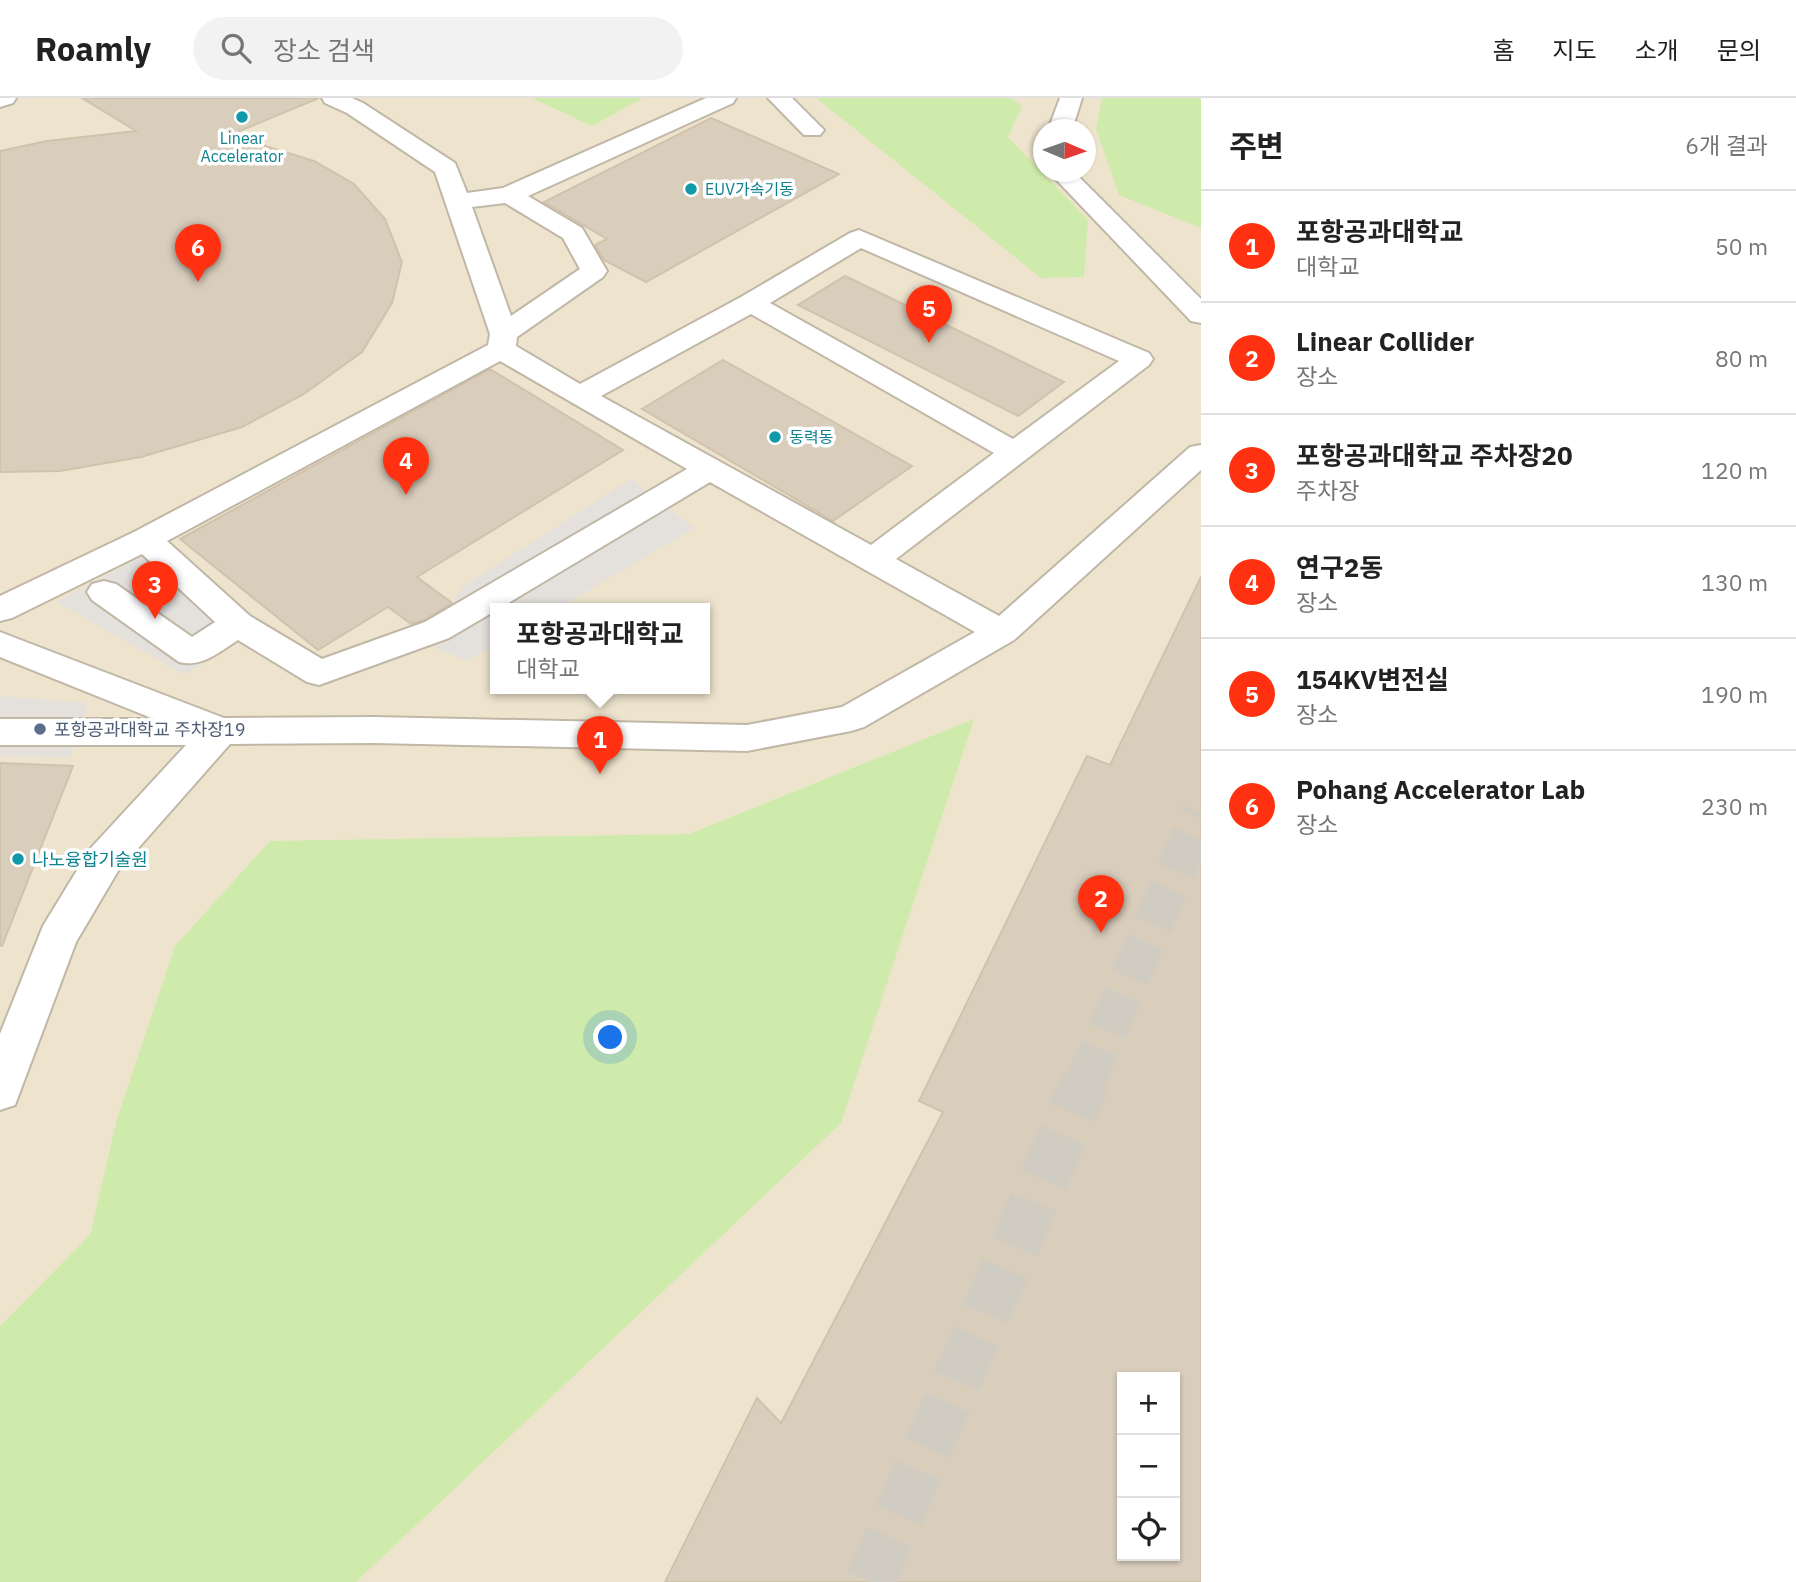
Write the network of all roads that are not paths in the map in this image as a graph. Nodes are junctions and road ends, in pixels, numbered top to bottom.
1 (5, 98) edge
2 (333, 98) edge
3 (725, 98) edge
4 (779, 98) edge
5 (1071, 98) edge
6 (0, 100) edge
7 (1064, 119) edge
8 (813, 130) dead end
9 (1071, 182) edge
10 (509, 195) junction
11 (457, 202) junction
12 (751, 303) junction
13 (1201, 315) edge
14 (502, 341) junction
15 (579, 396) junction
16 (1014, 452) junction
17 (1201, 454) edge
18 (710, 469) junction
19 (145, 539) junction
20 (873, 560) junction
21 (104, 592) dead end
22 (0, 610) edge
23 (238, 624) junction
24 (1002, 632) junction
25 (0, 644) edge
26 (0, 732) edge
27 (221, 732) junction
28 (0, 1091) edge

1 - 6 lane
2 - 11 lane
3 - 10 lane
4 - 8 lane
5 - 7 lane
9 - 13 lane
10 - 11 lane
10 - 14 lane
11 - 14 lane
12 - 15 lane
12 - 16 lane
12 - 16 lane
14 - 15 lane
14 - 19 lane
15 - 18 lane
16 - 20 lane
17 - 24 lane
18 - 20 lane
18 - 23 lane
19 - 22 lane
19 - 23 lane
20 - 24 lane
21 - 23 lane
24 - 27 lane
25 - 27 lane
26 - 27 lane
27 - 28 lane

